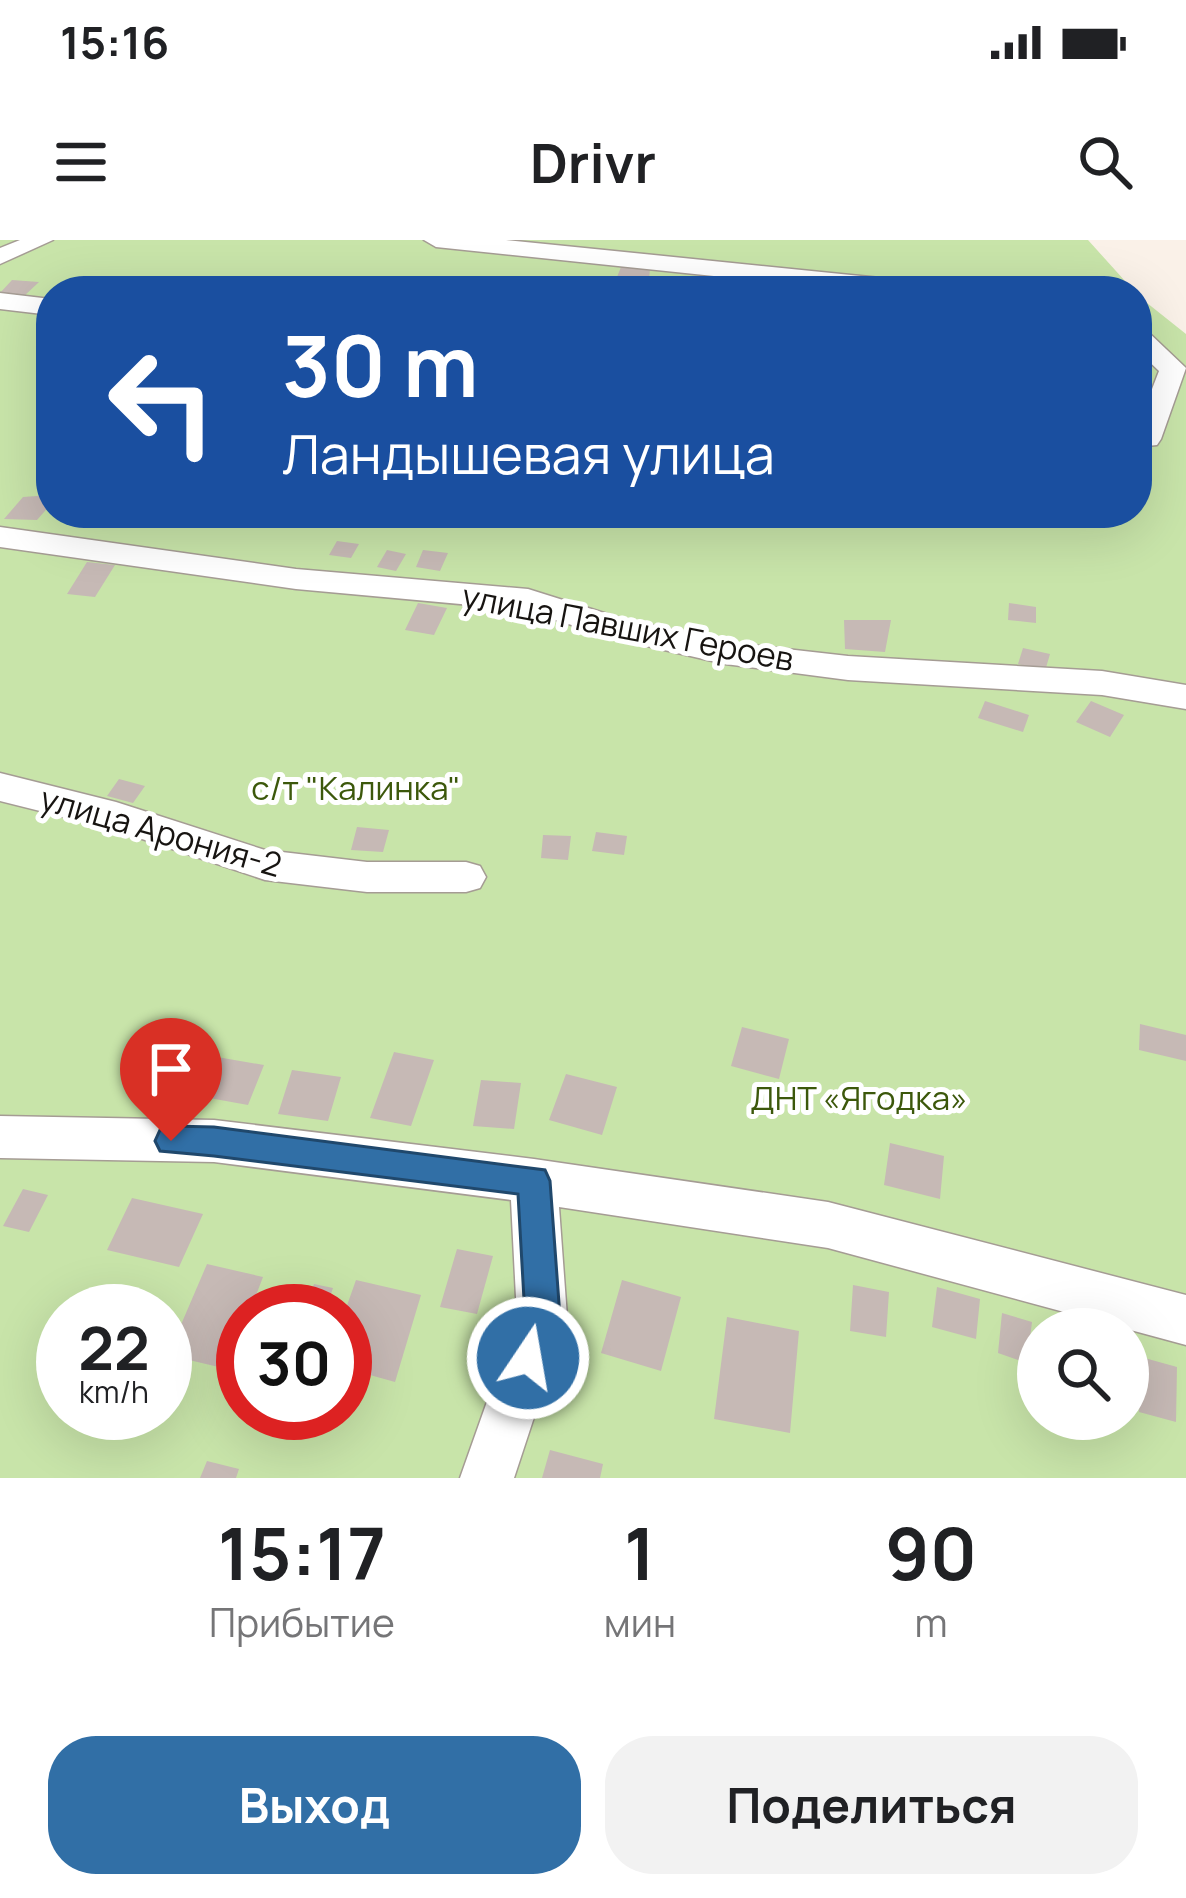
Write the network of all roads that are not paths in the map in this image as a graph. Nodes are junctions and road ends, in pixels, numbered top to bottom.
1 (41, 240) edge
2 (436, 240) edge
3 (0, 257) edge
4 (785, 276) edge
5 (0, 301) edge
6 (36, 306) edge
7 (1152, 350) edge
8 (1152, 426) edge
9 (0, 537) edge
10 (1186, 697) edge
11 (0, 787) edge
12 (466, 877) dead end
13 (0, 1137) edge
14 (534, 1181) junction
15 (1186, 1320) edge
16 (487, 1478) edge

1 - 3 street
2 - 4 street
5 - 6 street
7 - 8 street
9 - 10 street, улица Павших Героев
11 - 12 street, улица Арония-2
13 - 14 street
14 - 15 street
14 - 16 street

